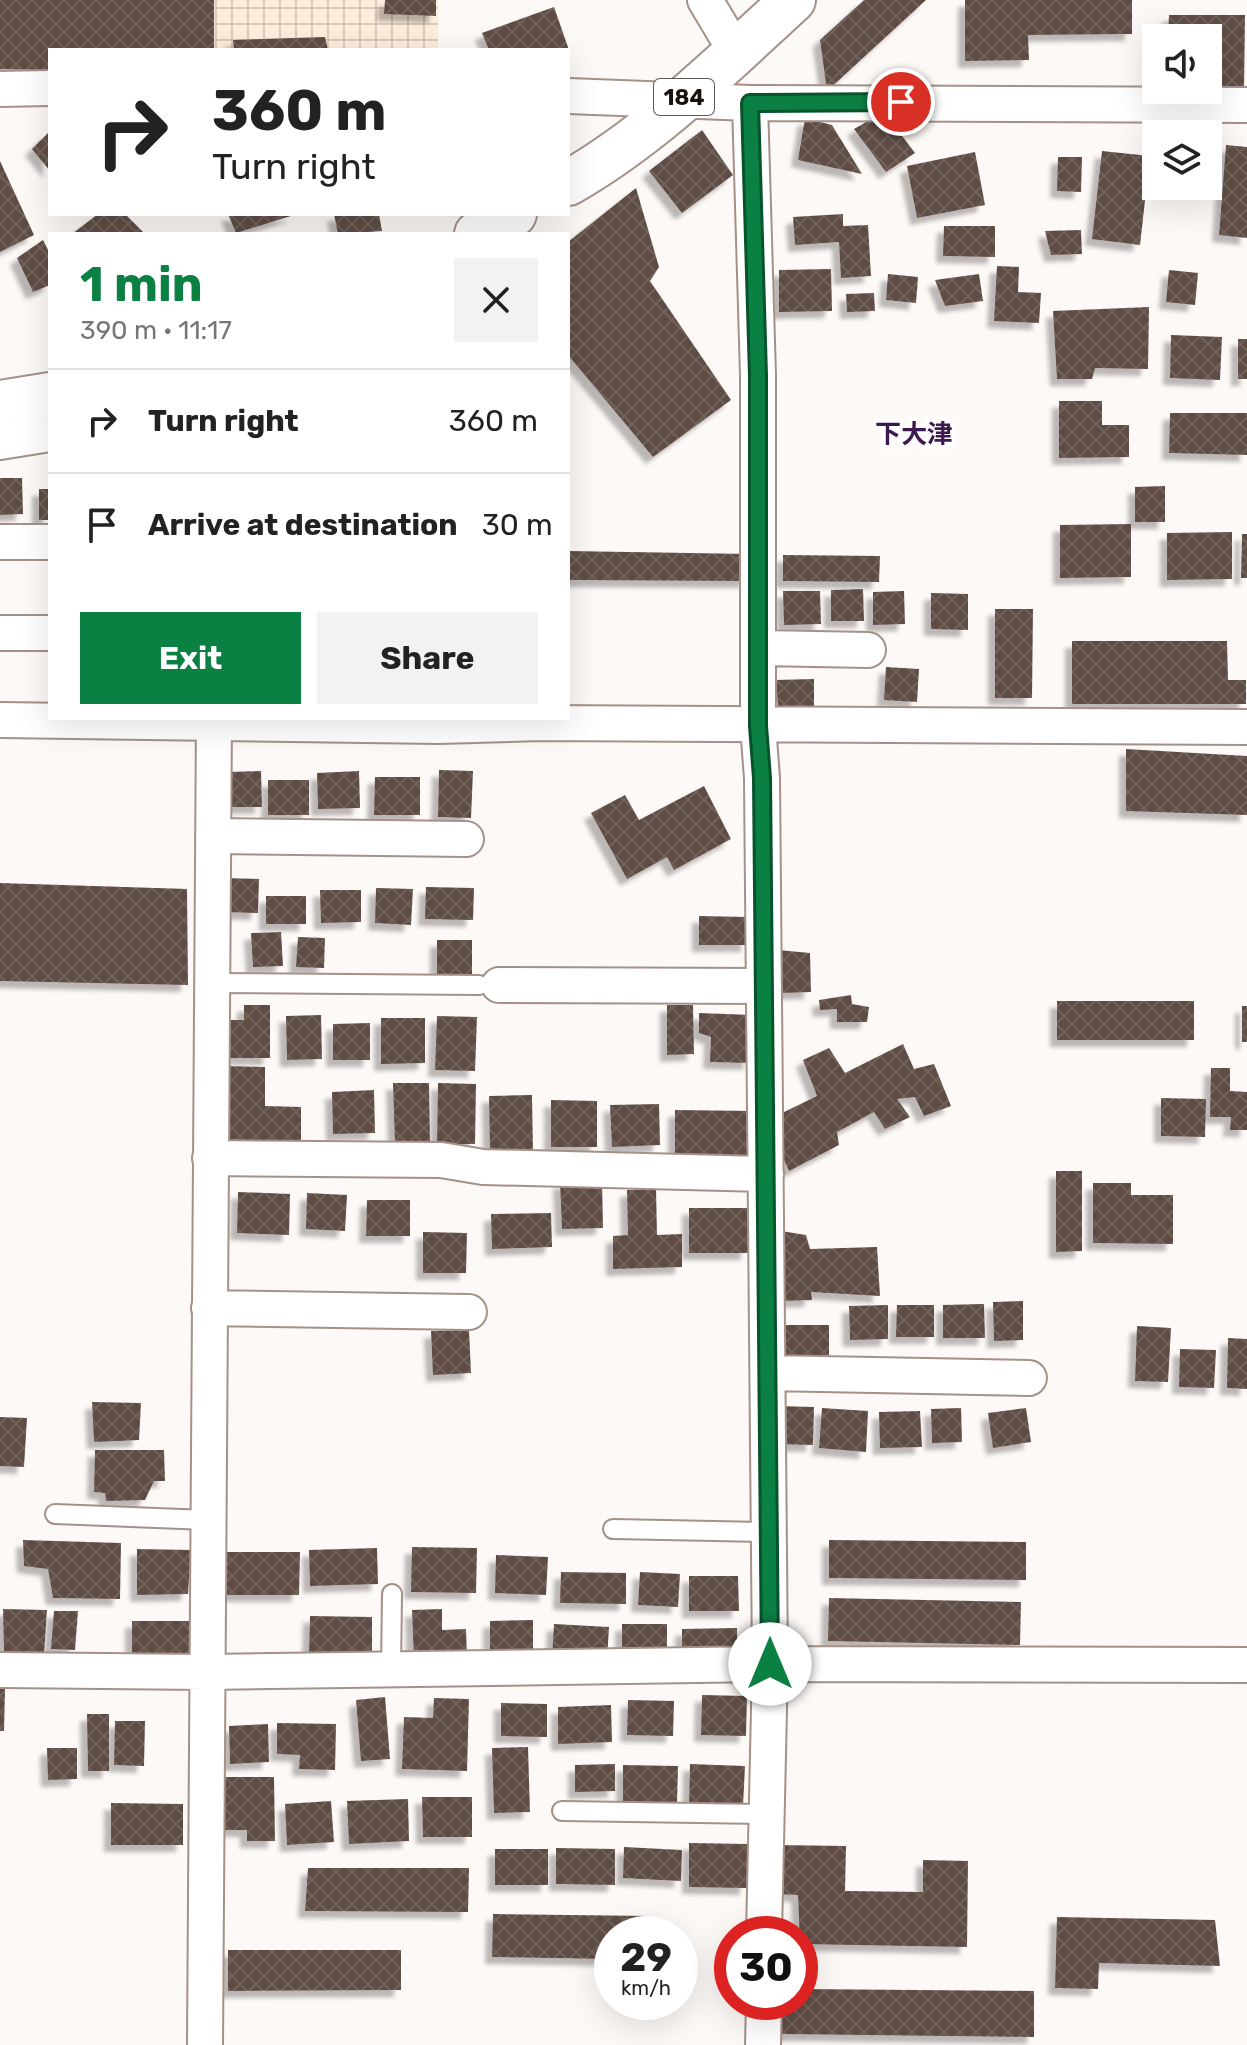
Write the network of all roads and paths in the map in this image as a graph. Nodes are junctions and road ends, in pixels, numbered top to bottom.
1 (705, 0) edge
2 (793, 0) edge
3 (736, 52) junction
4 (48, 88) edge
5 (0, 89) edge
6 (570, 96) edge
7 (678, 102) junction
8 (750, 103) junction
9 (1247, 105) edge
10 (570, 182) edge
11 (510, 216) edge
12 (481, 232) edge
13 (48, 395) edge
14 (0, 403) edge
15 (48, 434) edge
16 (0, 442) edge
17 (0, 542) edge
18 (48, 542) edge
19 (0, 633) edge
20 (48, 633) edge
21 (758, 648) junction
22 (868, 650) dead end
23 (0, 720) edge
24 (214, 722) edge
25 (758, 726) junction
26 (1247, 727) edge
27 (213, 836) junction
28 (466, 839) dead end
29 (212, 983) junction
30 (489, 985) joint
31 (764, 986) junction
32 (210, 1158) junction
33 (766, 1174) junction
34 (209, 1308) junction
35 (469, 1312) dead end
36 (768, 1373) junction
37 (1029, 1378) dead end
38 (55, 1514) dead end
39 (207, 1520) junction
40 (613, 1529) dead end
41 (769, 1532) junction
42 (392, 1594) dead end
43 (770, 1664) junction
44 (1247, 1665) edge
45 (0, 1670) edge
46 (391, 1670) junction
47 (206, 1672) junction
48 (562, 1811) dead end
49 (765, 1814) junction
50 (764, 1916) edge
51 (764, 2020) edge
52 (205, 2045) edge
53 (763, 2045) edge

1 - 3 street
2 - 3 highway, 184
3 - 7 highway, 184
4 - 5 street
6 - 7 street
7 - 8 street
7 - 10 highway, 184
8 - 9 street
8 - 21 street
11 - 12 highway
13 - 14 highway
15 - 16 street
17 - 18 street
19 - 20 street
21 - 22 street
21 - 25 street
23 - 24 street
24 - 25 street
24 - 27 street
25 - 26 street
25 - 31 street
27 - 28 street
27 - 29 street
29 - 30 lane
29 - 32 street
30 - 31 street
31 - 33 street
32 - 33 street
32 - 34 street
33 - 36 street
34 - 35 street
34 - 39 street
36 - 37 street
36 - 41 street
38 - 39 lane
39 - 47 street
40 - 41 lane
41 - 43 street
42 - 46 lane
43 - 44 street
43 - 46 street
43 - 49 street
45 - 47 street
46 - 47 street
47 - 52 street
48 - 49 lane
49 - 50 street
51 - 53 street

